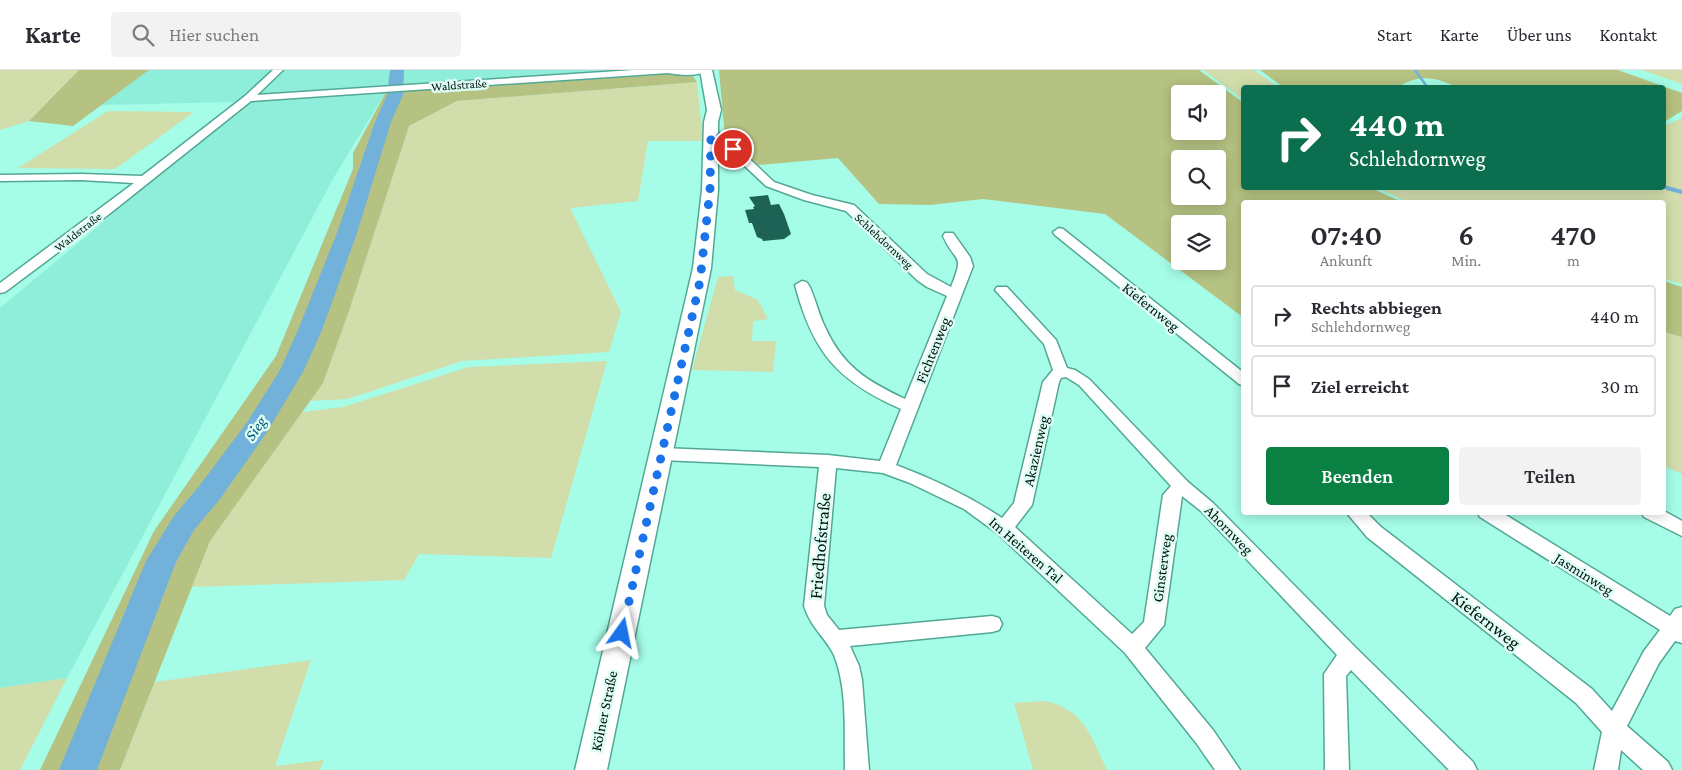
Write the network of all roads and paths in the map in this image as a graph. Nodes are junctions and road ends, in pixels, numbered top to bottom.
1 (278, 70) edge
2 (705, 70) edge
3 (673, 71) edge
4 (248, 98) junction
5 (711, 128) junction
6 (0, 178) edge
7 (144, 180) junction
8 (1059, 232) dead end
9 (949, 236) dead end
10 (802, 285) dead end
11 (0, 289) edge
12 (1002, 290) dead end
13 (955, 294) junction
14 (1061, 372) junction
15 (1241, 379) edge
16 (909, 407) junction
17 (662, 454) junction
18 (828, 461) junction
19 (886, 468) junction
20 (1182, 486) junction
21 (1358, 515) edge
22 (1491, 515) edge
23 (1656, 515) edge
24 (1004, 528) junction
25 (1682, 529) edge
26 (992, 624) dead end
27 (1679, 626) edge
28 (834, 639) junction
29 (1132, 647) junction
30 (1350, 655) junction
31 (1614, 729) junction
32 (591, 770) edge
33 (857, 770) edge
34 (1228, 770) edge
35 (1337, 770) edge
36 (1465, 770) edge
37 (1606, 770) edge
38 (1660, 770) edge

1 - 4 street, Waldstraße
2 - 3 street, Waldstraße
2 - 5 main road
3 - 4 street, Waldstraße
4 - 7 street, Waldstraße
5 - 13 street, Schlehdornweg
5 - 17 main road, Kölner Straße
6 - 7 street
7 - 11 street, Waldstraße
8 - 15 street, Kiefernweg
9 - 13 street, Fichtenweg
10 - 16 street
12 - 14 street
13 - 16 street, Fichtenweg
14 - 20 street, Ahornweg
14 - 24 street, Akazienweg
16 - 19 street, Fichtenweg
17 - 18 street, Im Heiteren Tal
17 - 32 main road, Kölner Straße
18 - 19 street, Im Heiteren Tal
18 - 28 street, Friedhofstraße
19 - 24 street, Im Heiteren Tal
20 - 29 street, Ginsterweg
20 - 30 street, Ahornweg
21 - 31 street, Kiefernweg
22 - 27 street, Jasminweg
23 - 25 street
24 - 29 street, Im Heiteren Tal
26 - 28 street
27 - 31 street
28 - 33 street, Friedhofstraße
29 - 34 street, Im Heiteren Tal
30 - 35 street
30 - 36 street, Ahornweg
31 - 37 street
31 - 38 street, Kiefernweg

